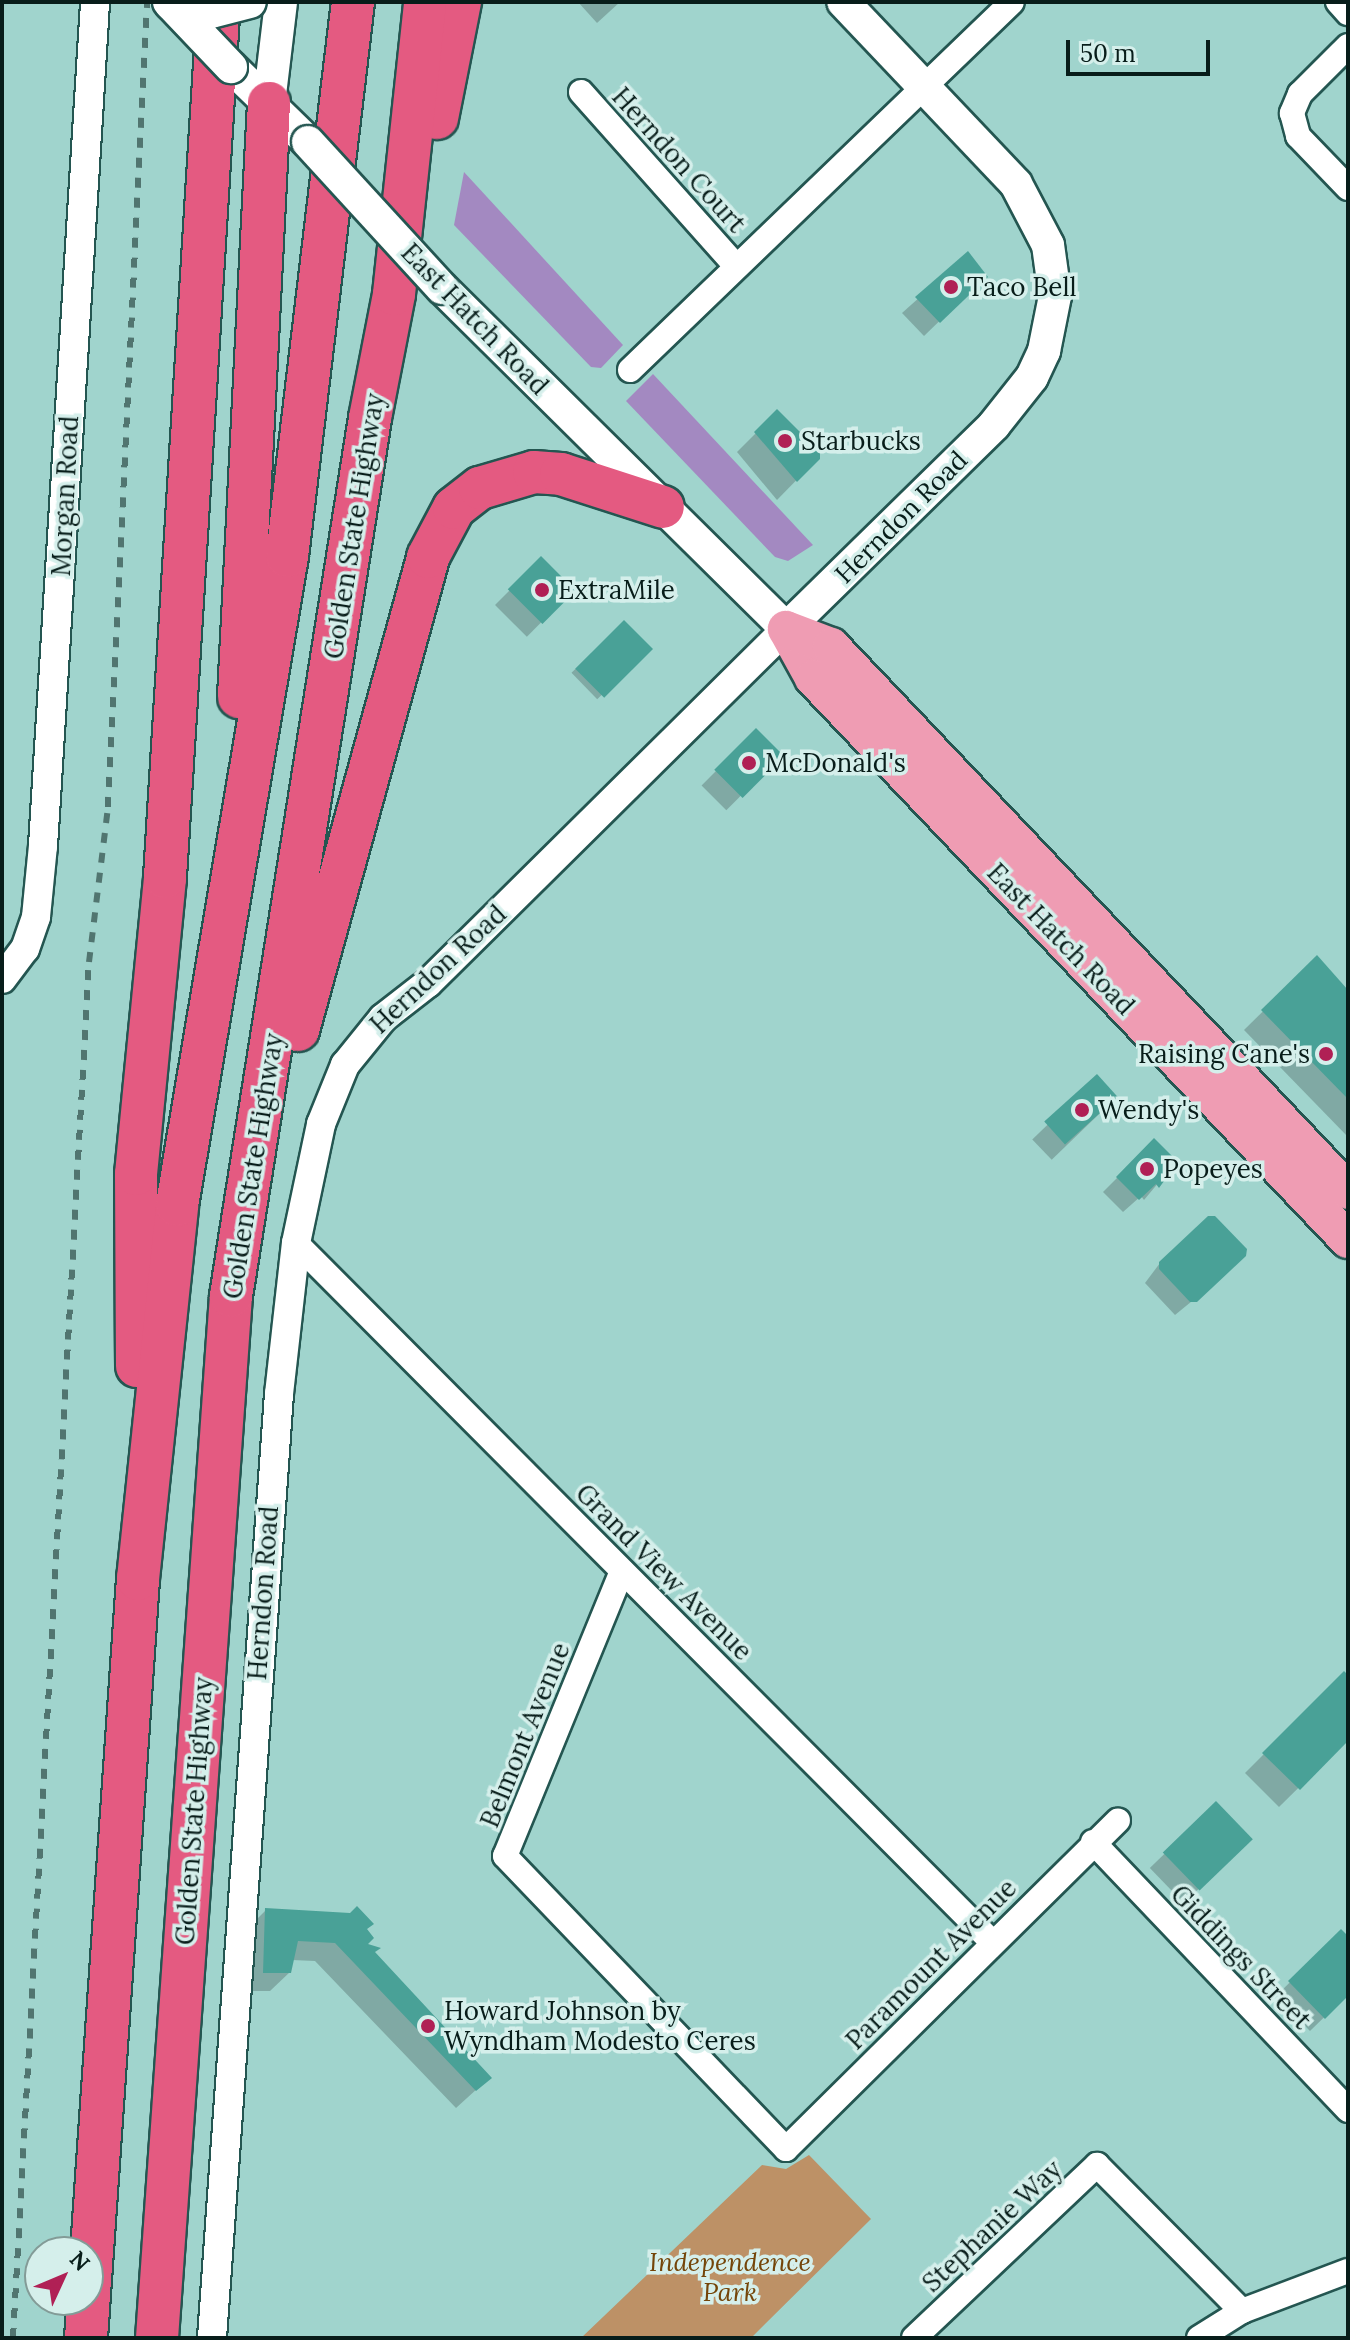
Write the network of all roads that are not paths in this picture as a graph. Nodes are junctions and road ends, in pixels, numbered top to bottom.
1 (95, 2) edge
2 (218, 2) edge
3 (250, 2) edge
4 (281, 2) edge
5 (353, 2) edge
6 (425, 2) edge
7 (460, 2) edge
8 (843, 2) edge
9 (1012, 2) edge
10 (1338, 2) edge
11 (170, 3) edge
12 (1348, 13) edge
13 (1348, 46) edge
14 (925, 87) junction
15 (581, 92) dead end
16 (269, 103) junction
17 (1348, 188) edge
18 (736, 266) junction
19 (394, 294) junction
20 (630, 370) dead end
21 (663, 507) junction
22 (786, 629) junction
23 (219, 964) junction
24 (2, 979) edge
25 (251, 1172) junction
26 (1348, 1191) edge
27 (1348, 1240) edge
28 (296, 1243) junction
29 (622, 1571) junction
30 (138, 1579) junction
31 (1118, 1820) dead end
32 (1093, 1842) junction
33 (991, 1941) junction
34 (1348, 2110) edge
35 (786, 2149) joint
36 (1348, 2271) edge
37 (1242, 2311) junction
38 (86, 2338) edge
39 (157, 2338) edge
40 (212, 2338) edge
41 (914, 2338) edge
42 (1199, 2338) edge

1 - 24 street, Morgan Road
2 - 30 highway
3 - 11 main road, bridge
4 - 16 main road
5 - 23 highway
6 - 19 highway, Golden State Highway
7 - 19 highway
8 - 14 main road, Herndon Road
9 - 14 street
10 - 12 street
11 - 16 main road, East Hatch Road, bridge
13 - 17 street
14 - 18 street
14 - 22 main road, Herndon Road
15 - 18 street, Herndon Court
16 - 21 main road, East Hatch Road, bridge
16 - 23 highway
18 - 20 street
19 - 25 highway, Golden State Highway
21 - 22 main road, East Hatch Road
21 - 25 highway
22 - 26 main road, East Hatch Road
22 - 27 main road, East Hatch Road
22 - 28 street, Herndon Road
23 - 30 highway
25 - 39 highway, Golden State Highway
28 - 29 street, Grand View Avenue
28 - 40 street, Herndon Road
29 - 33 street, Grand View Avenue
29 - 35 street, Belmont Avenue
30 - 38 highway
31 - 32 street, Paramount Avenue
32 - 33 street, Paramount Avenue
32 - 34 street, Giddings Street
33 - 35 street, Paramount Avenue
36 - 37 street
37 - 41 street, Stephanie Way
37 - 42 street

